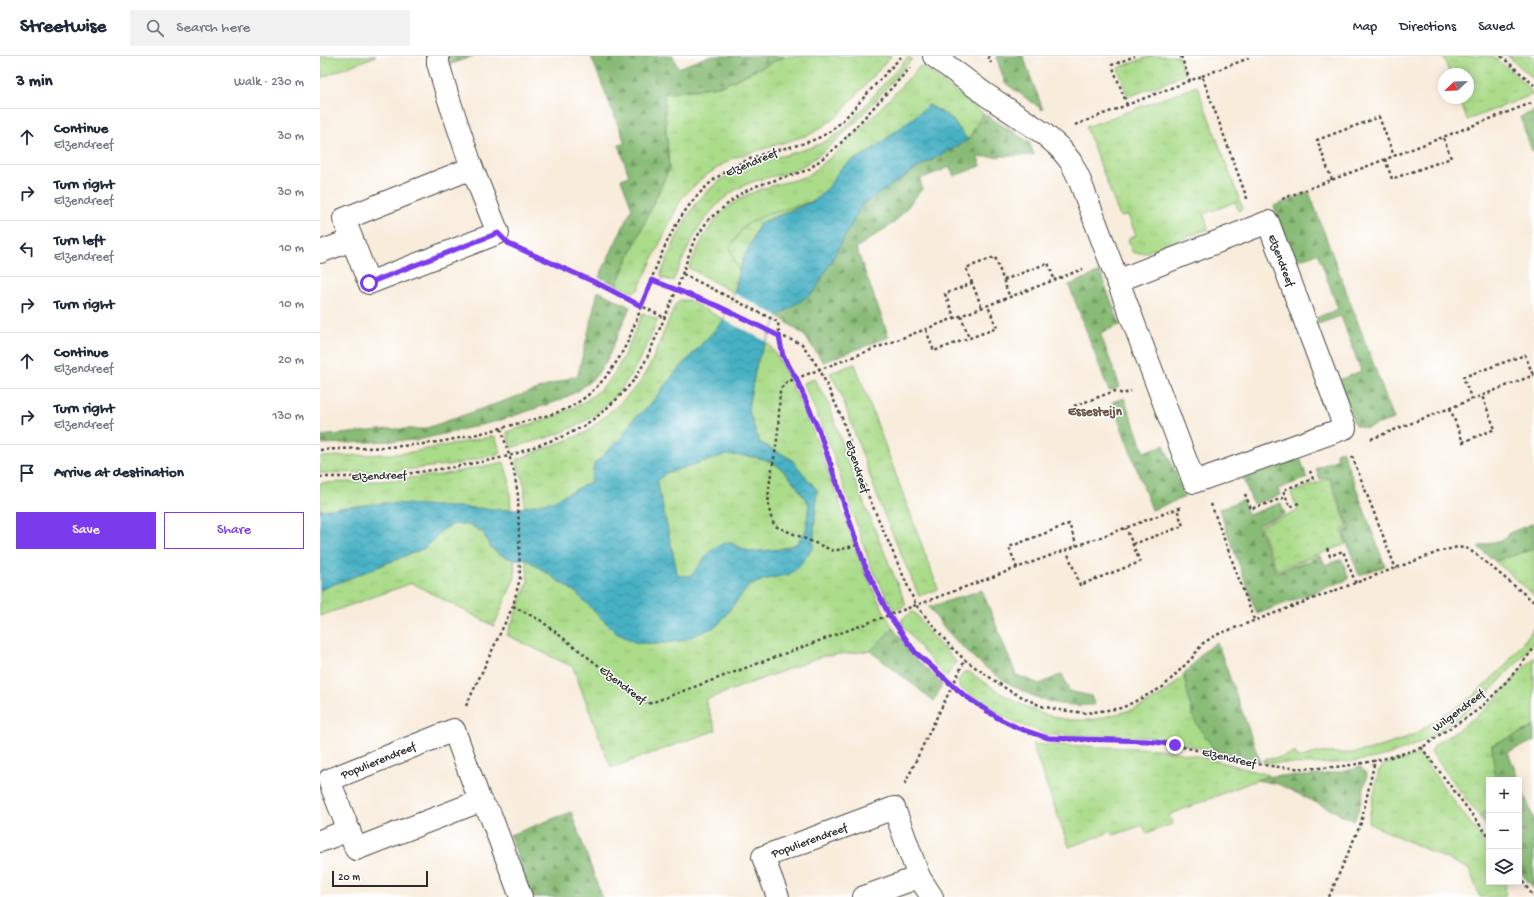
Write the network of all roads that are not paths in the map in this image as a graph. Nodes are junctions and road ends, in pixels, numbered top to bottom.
1 (438, 56) edge
2 (934, 56) edge
3 (472, 168) junction
4 (352, 240) junction
5 (320, 252) edge
6 (1117, 281) junction
7 (480, 801) junction
8 (349, 830) junction
9 (320, 841) edge
10 (919, 877) junction
11 (522, 897) edge
12 (778, 897) edge
13 (864, 897) edge
14 (932, 897) edge

1 - 3 street
2 - 6 street
3 - 4 street
3 - 4 street
4 - 5 street
6 - 6 street, Elzendreef
7 - 8 street, Populierendreef
7 - 8 street, Populierendreef
7 - 11 street
8 - 9 street
10 - 12 street, Populierendreef
10 - 13 street
10 - 14 street

